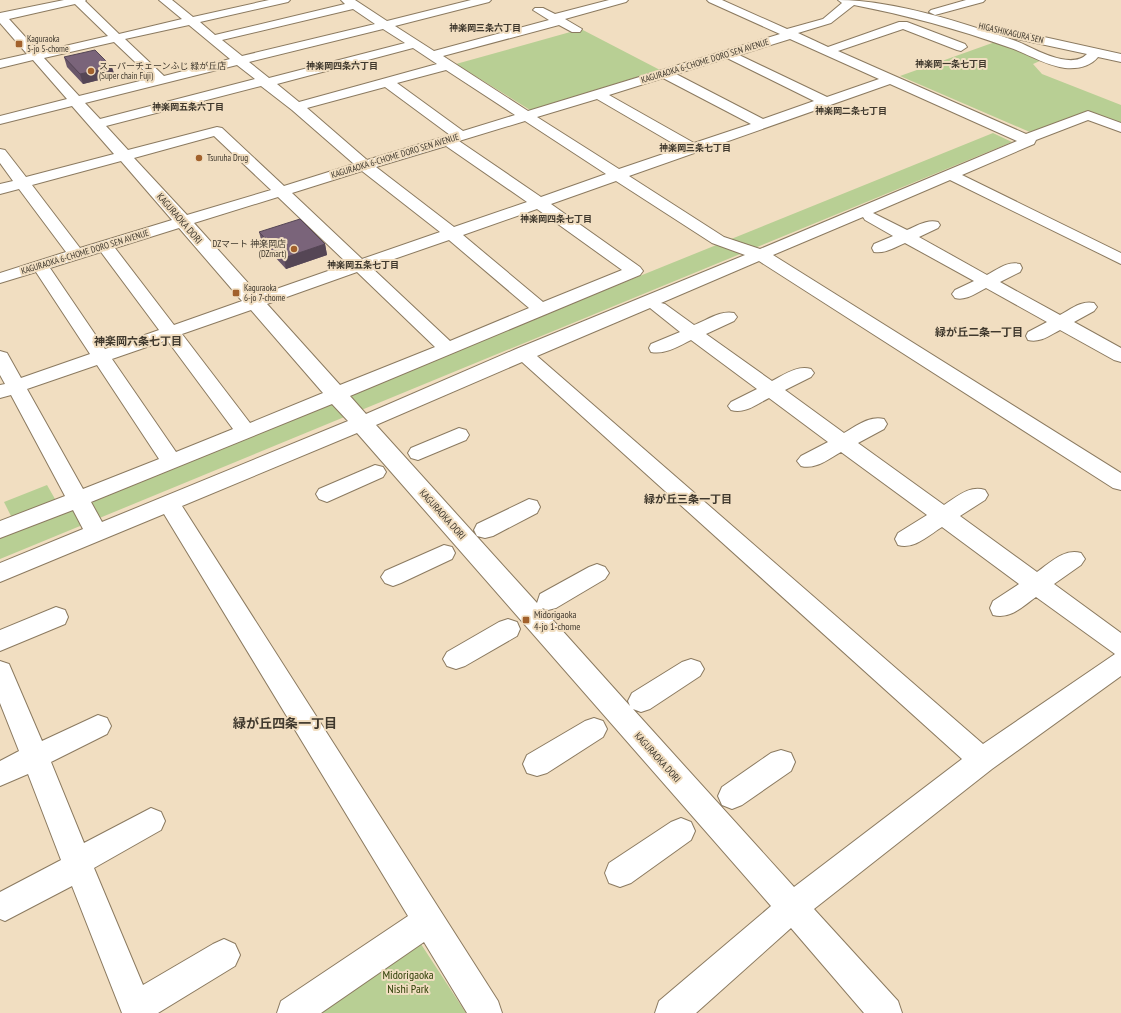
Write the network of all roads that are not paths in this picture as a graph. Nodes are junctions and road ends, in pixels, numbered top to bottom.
1 (78, 0) edge
2 (284, 0) edge
3 (440, 0) edge
4 (485, 0) edge
5 (622, 0) edge
6 (713, 0) edge
7 (904, 0) edge
8 (979, 0) edge
9 (171, 1) edge
10 (848, 1) edge
11 (351, 3) edge
12 (454, 8) junction
13 (539, 10) dead end
14 (935, 12) junction
15 (0, 16) edge
16 (557, 20) junction
17 (190, 21) junction
18 (385, 25) junction
19 (576, 29) dead end
20 (788, 34) junction
21 (116, 38) junction
22 (212, 39) junction
23 (414, 44) junction
24 (961, 48) dead end
25 (827, 51) junction
26 (1095, 52) junction
27 (728, 54) junction
28 (433, 55) junction
29 (36, 56) junction
30 (1121, 58) edge
31 (239, 62) junction
32 (0, 64) edge
33 (448, 65) junction
34 (665, 74) junction
35 (891, 79) junction
36 (162, 81) junction
37 (265, 82) junction
38 (387, 82) junction
39 (598, 94) junction
40 (76, 101) junction
41 (826, 102) junction
42 (297, 107) junction
43 (526, 116) junction
44 (0, 120) edge
45 (97, 124) junction
46 (762, 124) junction
47 (1121, 128) edge
48 (454, 138) junction
49 (1026, 139) junction
50 (692, 148) junction
51 (0, 153) edge
52 (125, 155) junction
53 (365, 166) junction
54 (618, 174) junction
55 (950, 174) junction
56 (22, 183) junction
57 (0, 189) edge
58 (281, 191) junction
59 (538, 202) junction
60 (871, 217) dead end
61 (183, 222) junction
62 (932, 225) dead end
63 (451, 233) junction
64 (906, 237) junction
65 (105, 246) junction
66 (880, 248) dead end
67 (76, 254) junction
68 (759, 254) junction
69 (1121, 259) edge
70 (360, 265) junction
71 (40, 266) junction
72 (1014, 268) dead end
73 (0, 278) edge
74 (987, 282) junction
75 (961, 294) dead end
76 (255, 302) junction
77 (1088, 307) dead end
78 (659, 308) dead end
79 (542, 310) junction
80 (728, 317) dead end
81 (1060, 322) junction
82 (172, 332) junction
83 (693, 333) junction
84 (1035, 336) dead end
85 (658, 348) dead end
86 (448, 349) junction
87 (523, 353) junction
88 (1121, 356) edge
89 (0, 357) edge
90 (101, 357) junction
91 (804, 373) dead end
92 (8, 389) edge
93 (771, 390) junction
94 (335, 394) junction
95 (738, 406) dead end
96 (361, 422) junction
97 (877, 424) dead end
98 (246, 432) junction
99 (459, 435) dead end
100 (843, 443) junction
101 (418, 453) dead end
102 (171, 461) junction
103 (808, 461) dead end
104 (375, 472) dead end
105 (1121, 483) edge
106 (327, 494) dead end
107 (977, 495) dead end
108 (78, 500) junction
109 (168, 502) junction
110 (529, 507) dead end
111 (943, 516) junction
112 (0, 530) edge
113 (485, 530) dead end
114 (96, 532) junction
115 (906, 540) dead end
116 (444, 553) dead end
117 (1074, 559) dead end
118 (0, 573) edge
119 (597, 573) dead end
120 (393, 577) dead end
121 (1036, 584) junction
122 (548, 601) dead end
123 (1002, 608) dead end
124 (56, 616) dead end
125 (508, 629) dead end
126 (0, 641) edge
127 (1121, 646) edge
128 (456, 658) dead end
129 (1121, 662) edge
130 (691, 669) dead end
131 (0, 671) edge
132 (641, 701) dead end
133 (98, 726) dead end
134 (594, 729) dead end
135 (35, 757) junction
136 (982, 760) junction
137 (781, 762) dead end
138 (537, 764) dead end
139 (0, 774) edge
140 (732, 796) dead end
141 (151, 821) dead end
142 (681, 831) dead end
143 (78, 864) junction
144 (620, 873) dead end
145 (6, 906) dead end
146 (792, 908) junction
147 (429, 920) junction
148 (224, 955) dead end
149 (137, 1011) edge
150 (293, 1013) edge
151 (486, 1013) edge
152 (671, 1013) edge
153 (886, 1013) edge

1 - 15 street
1 - 21 street
2 - 17 street
3 - 12 street
4 - 12 street
5 - 16 street
6 - 20 street
7 - 14 street, HIGASHIKAGURA SEN
8 - 14 street
9 - 17 street
10 - 20 street, KAGURAOKA 6-CHOME DORO SEN AVENUE
10 - 26 street
11 - 18 street
11 - 22 street
12 - 18 street
13 - 16 street
14 - 26 street, HIGASHIKAGURA SEN
15 - 29 street, KAGURAOKA DORI
16 - 19 street
16 - 28 street
17 - 21 street
17 - 22 street
18 - 23 street
18 - 31 street
20 - 25 street
20 - 27 street, KAGURAOKA 6-CHOME DORO SEN AVENUE
21 - 29 street
21 - 36 street
22 - 31 street
23 - 28 street
23 - 37 street
24 - 25 street
25 - 35 street
26 - 30 street, HIGASHIKAGURA SEN
27 - 34 street, KAGURAOKA 6-CHOME DORO SEN AVENUE
27 - 41 street
28 - 33 street
29 - 32 street
29 - 40 street, KAGURAOKA DORI
31 - 36 street
31 - 37 street
33 - 38 street
33 - 43 street
34 - 39 street, KAGURAOKA 6-CHOME DORO SEN AVENUE
34 - 46 street
35 - 41 street
35 - 49 street
36 - 40 street
37 - 42 street
37 - 45 street
38 - 42 street
38 - 48 street
39 - 43 street, KAGURAOKA 6-CHOME DORO SEN AVENUE
39 - 50 street
40 - 44 street
40 - 45 street, KAGURAOKA DORI
41 - 46 street
42 - 53 street
43 - 48 street, KAGURAOKA 6-CHOME DORO SEN AVENUE
43 - 54 street
45 - 52 street, KAGURAOKA DORI
46 - 50 street
47 - 49 street
48 - 53 street, KAGURAOKA 6-CHOME DORO SEN AVENUE
48 - 59 street
49 - 55 street
50 - 54 street
51 - 56 street
52 - 56 street
52 - 58 street
52 - 61 street, KAGURAOKA DORI
53 - 58 street, KAGURAOKA 6-CHOME DORO SEN AVENUE
53 - 63 street
54 - 59 street
54 - 68 street
55 - 68 street
55 - 69 street
56 - 57 street
56 - 67 street
58 - 61 street, KAGURAOKA 6-CHOME DORO SEN AVENUE
58 - 70 street
59 - 63 street
59 - 79 street
60 - 64 street
61 - 65 street, KAGURAOKA 6-CHOME DORO SEN AVENUE
61 - 76 street, KAGURAOKA DORI
62 - 64 street
63 - 70 street
63 - 79 street
64 - 66 street
64 - 74 street
65 - 67 street, KAGURAOKA 6-CHOME DORO SEN AVENUE
65 - 82 street
67 - 71 street, KAGURAOKA 6-CHOME DORO SEN AVENUE
68 - 87 street
68 - 105 street
70 - 76 street
70 - 86 street
71 - 73 street, KAGURAOKA 6-CHOME DORO SEN AVENUE
71 - 90 street
72 - 74 street
74 - 75 street
74 - 81 street
76 - 82 street
76 - 94 street, KAGURAOKA DORI
77 - 81 street
78 - 83 street
79 - 86 street
80 - 83 street
81 - 84 street
81 - 88 street
82 - 90 street
82 - 98 street
83 - 85 street
83 - 93 street
86 - 94 street
87 - 96 street
87 - 136 street
89 - 92 street
90 - 92 street
90 - 102 street
91 - 93 street
92 - 108 street
93 - 95 street
93 - 100 street
94 - 96 street, KAGURAOKA DORI
94 - 98 street
96 - 109 street
96 - 146 street, KAGURAOKA DORI
97 - 100 street
98 - 102 street
99 - 101 street
100 - 103 street
100 - 111 street
102 - 108 street
104 - 106 street
107 - 111 street
108 - 112 street
108 - 114 street
109 - 114 street
109 - 147 street
110 - 113 street
111 - 115 street
111 - 121 street
114 - 118 street
116 - 120 street
117 - 121 street
119 - 122 street
121 - 123 street
121 - 127 street
124 - 126 street
125 - 128 street
129 - 136 street
130 - 132 street
131 - 135 street
133 - 135 street
134 - 138 street
135 - 139 street
135 - 143 street
136 - 146 street
137 - 140 street
141 - 143 street
142 - 144 street
143 - 145 street
143 - 149 street
146 - 152 street
146 - 153 street, KAGURAOKA DORI
147 - 150 street
147 - 151 street
148 - 149 street

